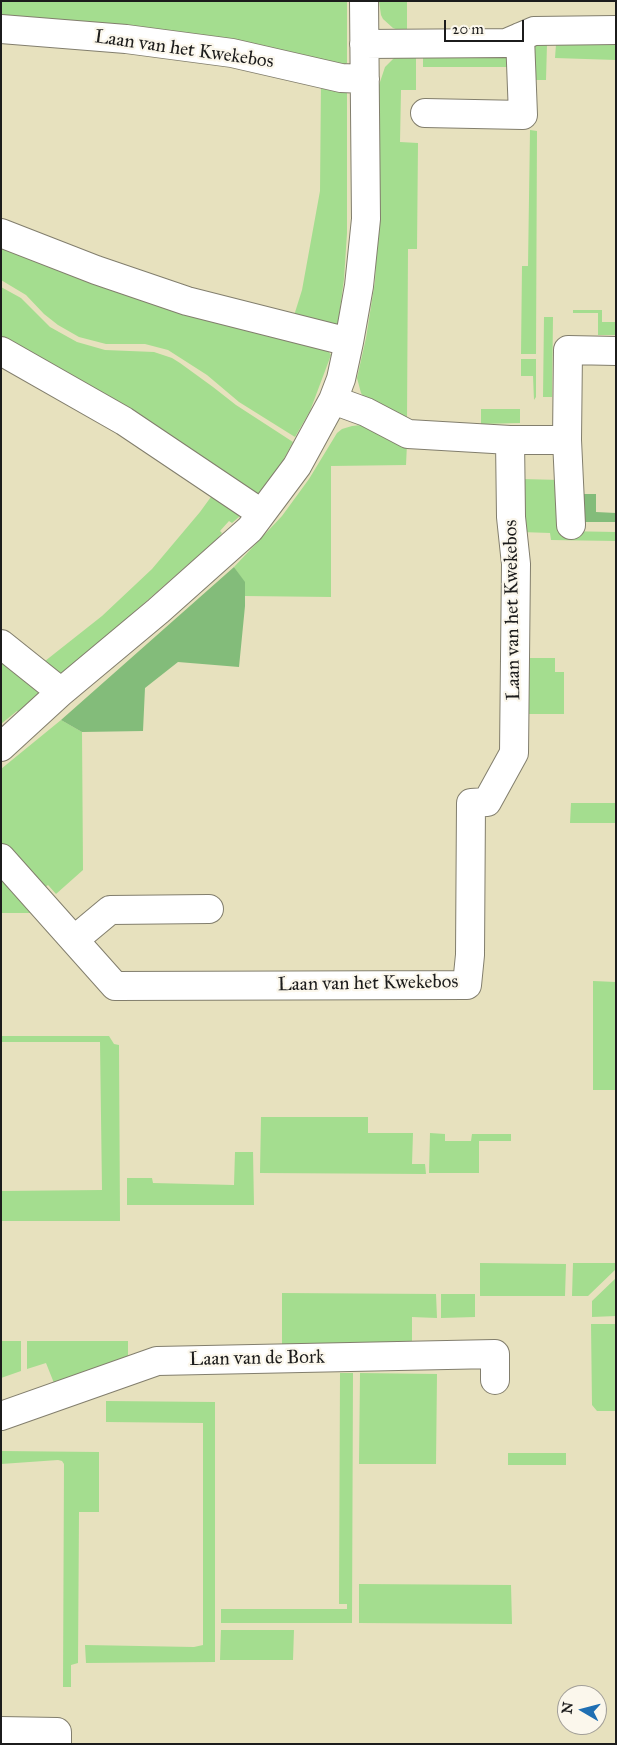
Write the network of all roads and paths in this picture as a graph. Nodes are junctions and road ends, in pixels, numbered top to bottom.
1 (364, 1) edge
2 (1, 29) edge
3 (616, 30) edge
4 (520, 37) junction
5 (364, 44) junction
6 (365, 79) junction
7 (424, 113) dead end
8 (1, 233) edge
9 (349, 342) junction
10 (1, 351) edge
11 (616, 351) edge
12 (333, 400) junction
13 (510, 440) junction
14 (567, 440) junction
15 (261, 514) junction
16 (571, 525) dead end
17 (1, 644) edge
18 (61, 692) junction
19 (1, 747) edge
20 (1, 858) edge
21 (209, 909) dead end
22 (74, 940) junction
23 (495, 1380) dead end
24 (1, 1416) edge
25 (1, 1731) edge
26 (58, 1744) edge

1 - 5 street
2 - 6 street, Laan van het Kwekebos
3 - 4 street
4 - 5 street
4 - 7 street
5 - 6 street
6 - 9 street
8 - 9 street
9 - 12 street
10 - 15 street
11 - 14 street
12 - 13 street
12 - 15 street
13 - 14 street
13 - 22 street, Laan van het Kwekebos
14 - 16 street
15 - 18 street
17 - 18 street
18 - 19 street
20 - 22 street, Laan van het Kwekebos
21 - 22 street
23 - 24 street, Laan van de Bork
25 - 26 street

